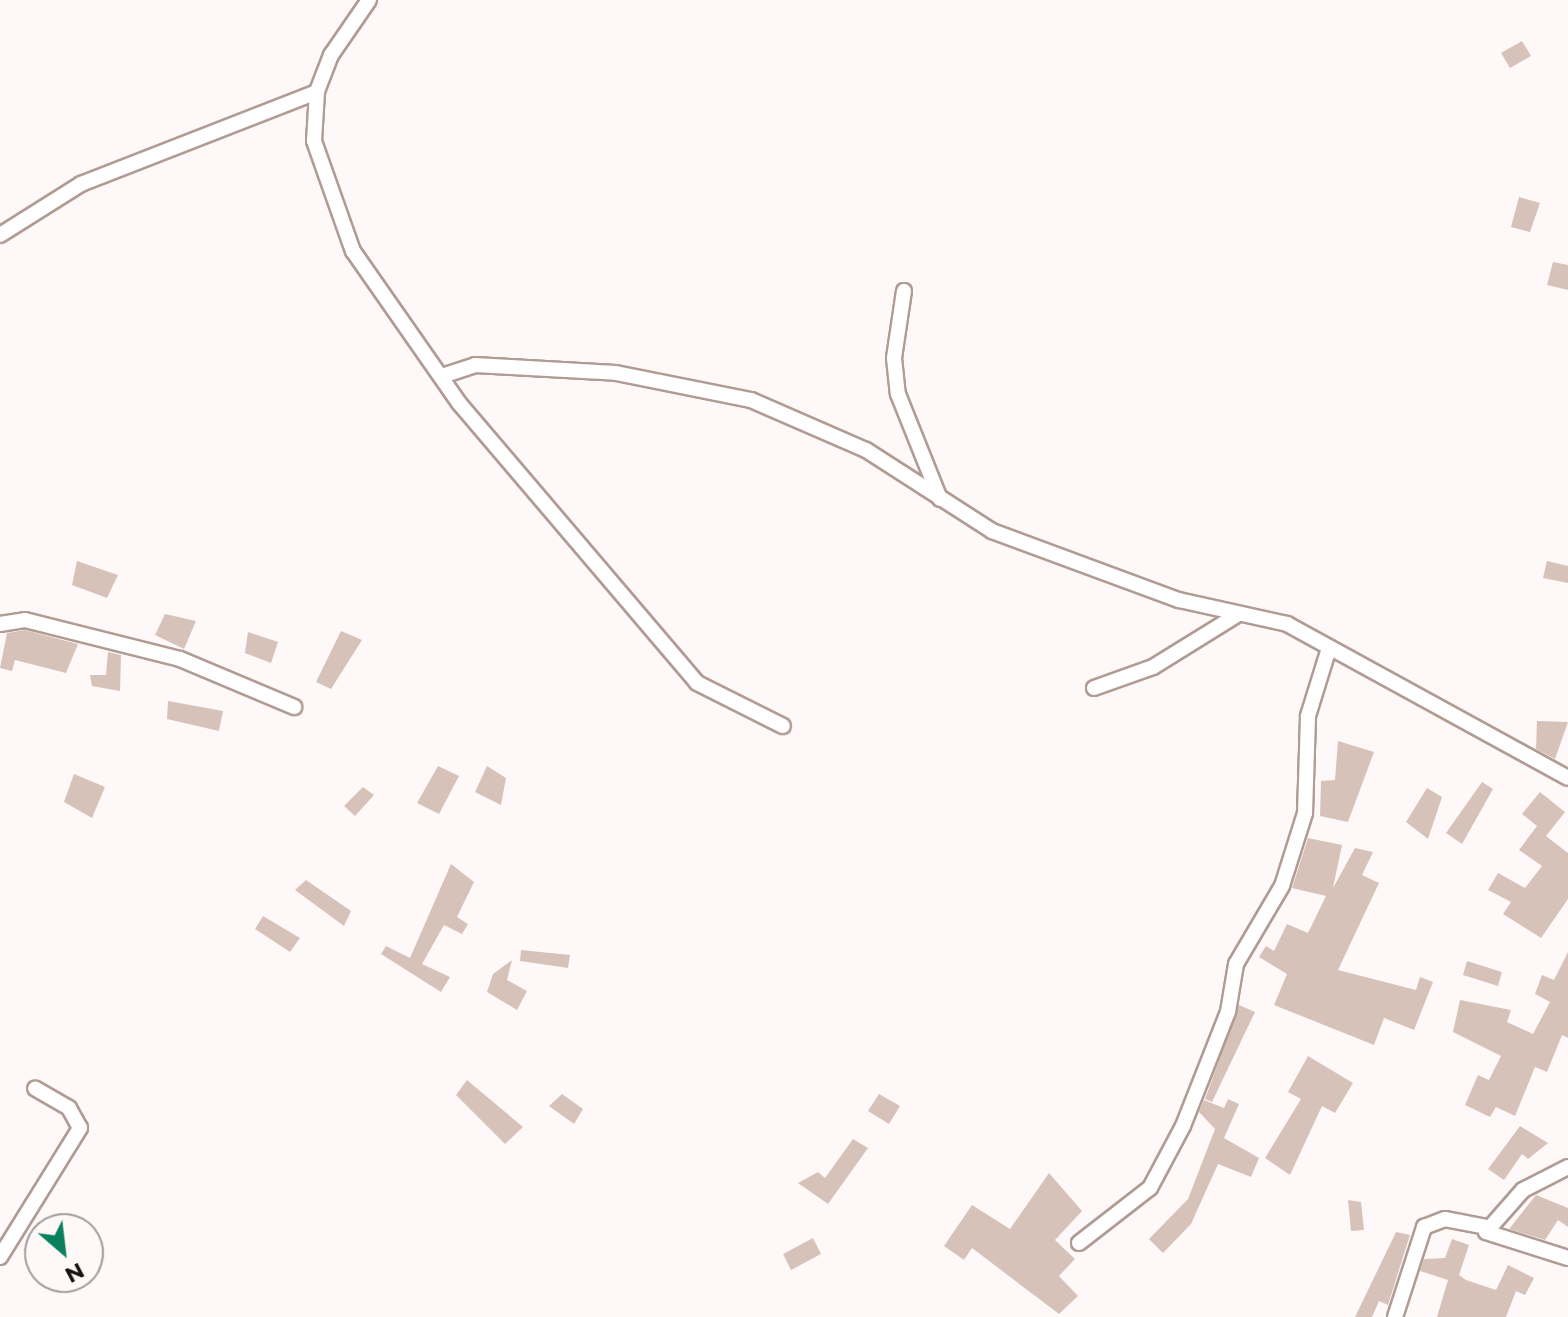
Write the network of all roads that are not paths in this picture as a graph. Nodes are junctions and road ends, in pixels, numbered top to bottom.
1 (369, 0) edge
2 (317, 92) junction
3 (0, 235) edge
4 (904, 291) dead end
5 (442, 376) junction
6 (940, 500) junction
7 (1237, 615) junction
8 (0, 624) edge
9 (1329, 648) junction
10 (1094, 688) dead end
11 (294, 707) dead end
12 (783, 726) dead end
13 (1568, 778) edge
14 (35, 1088) dead end
15 (1568, 1167) edge
16 (1487, 1227) junction
17 (1079, 1243) dead end
18 (0, 1257) edge
19 (1568, 1258) edge
20 (1395, 1317) edge

1 - 2 street
2 - 3 street
2 - 5 street
4 - 6 street
5 - 6 street
5 - 12 street
6 - 7 street
7 - 9 street
7 - 10 street
8 - 11 street
9 - 13 street
9 - 17 street
14 - 18 street
15 - 16 street
16 - 19 street
16 - 20 street

